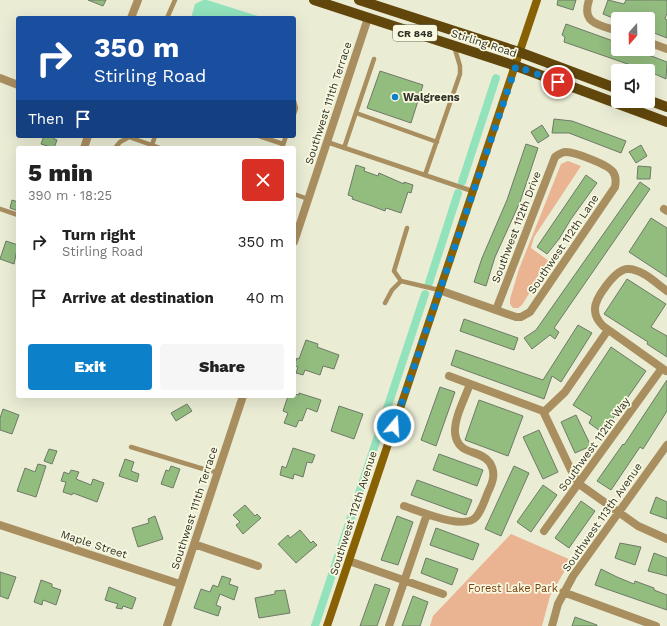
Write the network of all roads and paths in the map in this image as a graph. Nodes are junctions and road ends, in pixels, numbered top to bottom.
1 (138, 0) edge
2 (175, 0) edge
3 (314, 0) edge
4 (359, 0) edge
5 (537, 0) edge
6 (588, 0) edge
7 (132, 16) edge
8 (168, 16) edge
9 (368, 18) junction
10 (611, 28) edge
11 (655, 45) edge
12 (454, 46) junction
13 (667, 49) edge
14 (519, 52) junction
15 (374, 60) dead end
16 (516, 66) junction
17 (0, 78) edge
18 (16, 83) edge
19 (611, 86) edge
20 (655, 103) edge
21 (667, 107) edge
22 (356, 113) junction
23 (667, 122) edge
24 (127, 138) edge
25 (132, 138) edge
26 (154, 138) edge
27 (264, 138) edge
28 (327, 142) junction
29 (436, 142) junction
30 (152, 145) joint
31 (117, 146) edge
32 (282, 146) edge
33 (344, 148) junction
34 (560, 154) joint
35 (425, 175) junction
36 (472, 191) junction
37 (296, 195) edge
38 (308, 198) junction
39 (0, 208) edge
40 (16, 214) edge
41 (407, 228) dead end
42 (296, 236) edge
43 (401, 281) junction
44 (439, 290) junction
45 (667, 291) edge
46 (385, 303) dead end
47 (496, 310) junction
48 (608, 330) junction
49 (665, 370) edge
50 (449, 376) dead end
51 (470, 384) junction
52 (242, 398) edge
53 (543, 411) junction
54 (667, 445) edge
55 (131, 447) dead end
56 (218, 472) junction
57 (580, 484) junction
58 (404, 506) dead end
59 (619, 512) junction
60 (427, 514) junction
61 (0, 525) edge
62 (544, 531) dead end
63 (667, 539) edge
64 (194, 544) junction
65 (349, 561) junction
66 (258, 566) dead end
67 (404, 580) junction
68 (180, 584) junction
69 (563, 592) junction
70 (444, 594) dead end
71 (166, 626) edge
72 (327, 626) edge
73 (389, 626) edge
74 (552, 626) edge
75 (656, 626) edge

1 - 7 street
2 - 8 lane
3 - 9 main road, Stirling Road / CR 848
4 - 14 main road, Stirling Road / CR 848
5 - 14 street, Southwest 112th Avenue
6 - 10 street
9 - 12 main road, Stirling Road / CR 848
9 - 28 street, Southwest 111th Terrace
11 - 13 street
12 - 16 main road, Stirling Road / CR 848
12 - 29 lane
14 - 16 street, Southwest 112th Avenue
14 - 19 main road, Stirling Road / CR 848
15 - 22 lane
16 - 23 main road, Stirling Road / CR 848
16 - 36 street, Southwest 112th Avenue
17 - 18 street
20 - 21 main road
22 - 29 lane
22 - 33 lane
24 - 31 lane
25 - 30 lane
26 - 30 lane
27 - 32 lane
28 - 33 lane
28 - 38 street, Southwest 111th Terrace
29 - 35 lane
33 - 35 lane
34 - 47 street, Southwest 112th Drive
34 - 47 street, Southwest 112th Lane
35 - 36 lane
36 - 44 street, Southwest 112th Avenue
37 - 38 lane
38 - 42 street, Southwest 111th Terrace
39 - 40 lane
41 - 43 lane
43 - 44 lane
43 - 46 lane
44 - 47 street
44 - 65 street, Southwest 112th Avenue
45 - 48 street
48 - 49 street
48 - 53 street
49 - 57 street, Southwest 112th Way
50 - 51 street
51 - 53 street
51 - 60 street
52 - 56 street, Southwest 111th Terrace
53 - 57 street
54 - 59 street, Southwest 113th Avenue
55 - 56 lane
56 - 64 street, Southwest 111th Terrace
57 - 59 street
57 - 62 street, Southwest 112th Way
58 - 60 street
59 - 63 street
59 - 69 street, Southwest 113th Avenue
60 - 67 street
61 - 68 street, Maple Street
64 - 66 street
64 - 68 street, Southwest 111th Terrace
65 - 67 street
65 - 72 street, Southwest 112th Avenue
67 - 70 street
67 - 73 street
68 - 71 street, Southwest 111th Terrace
69 - 74 street, Southwest 113th Avenue
69 - 75 street

